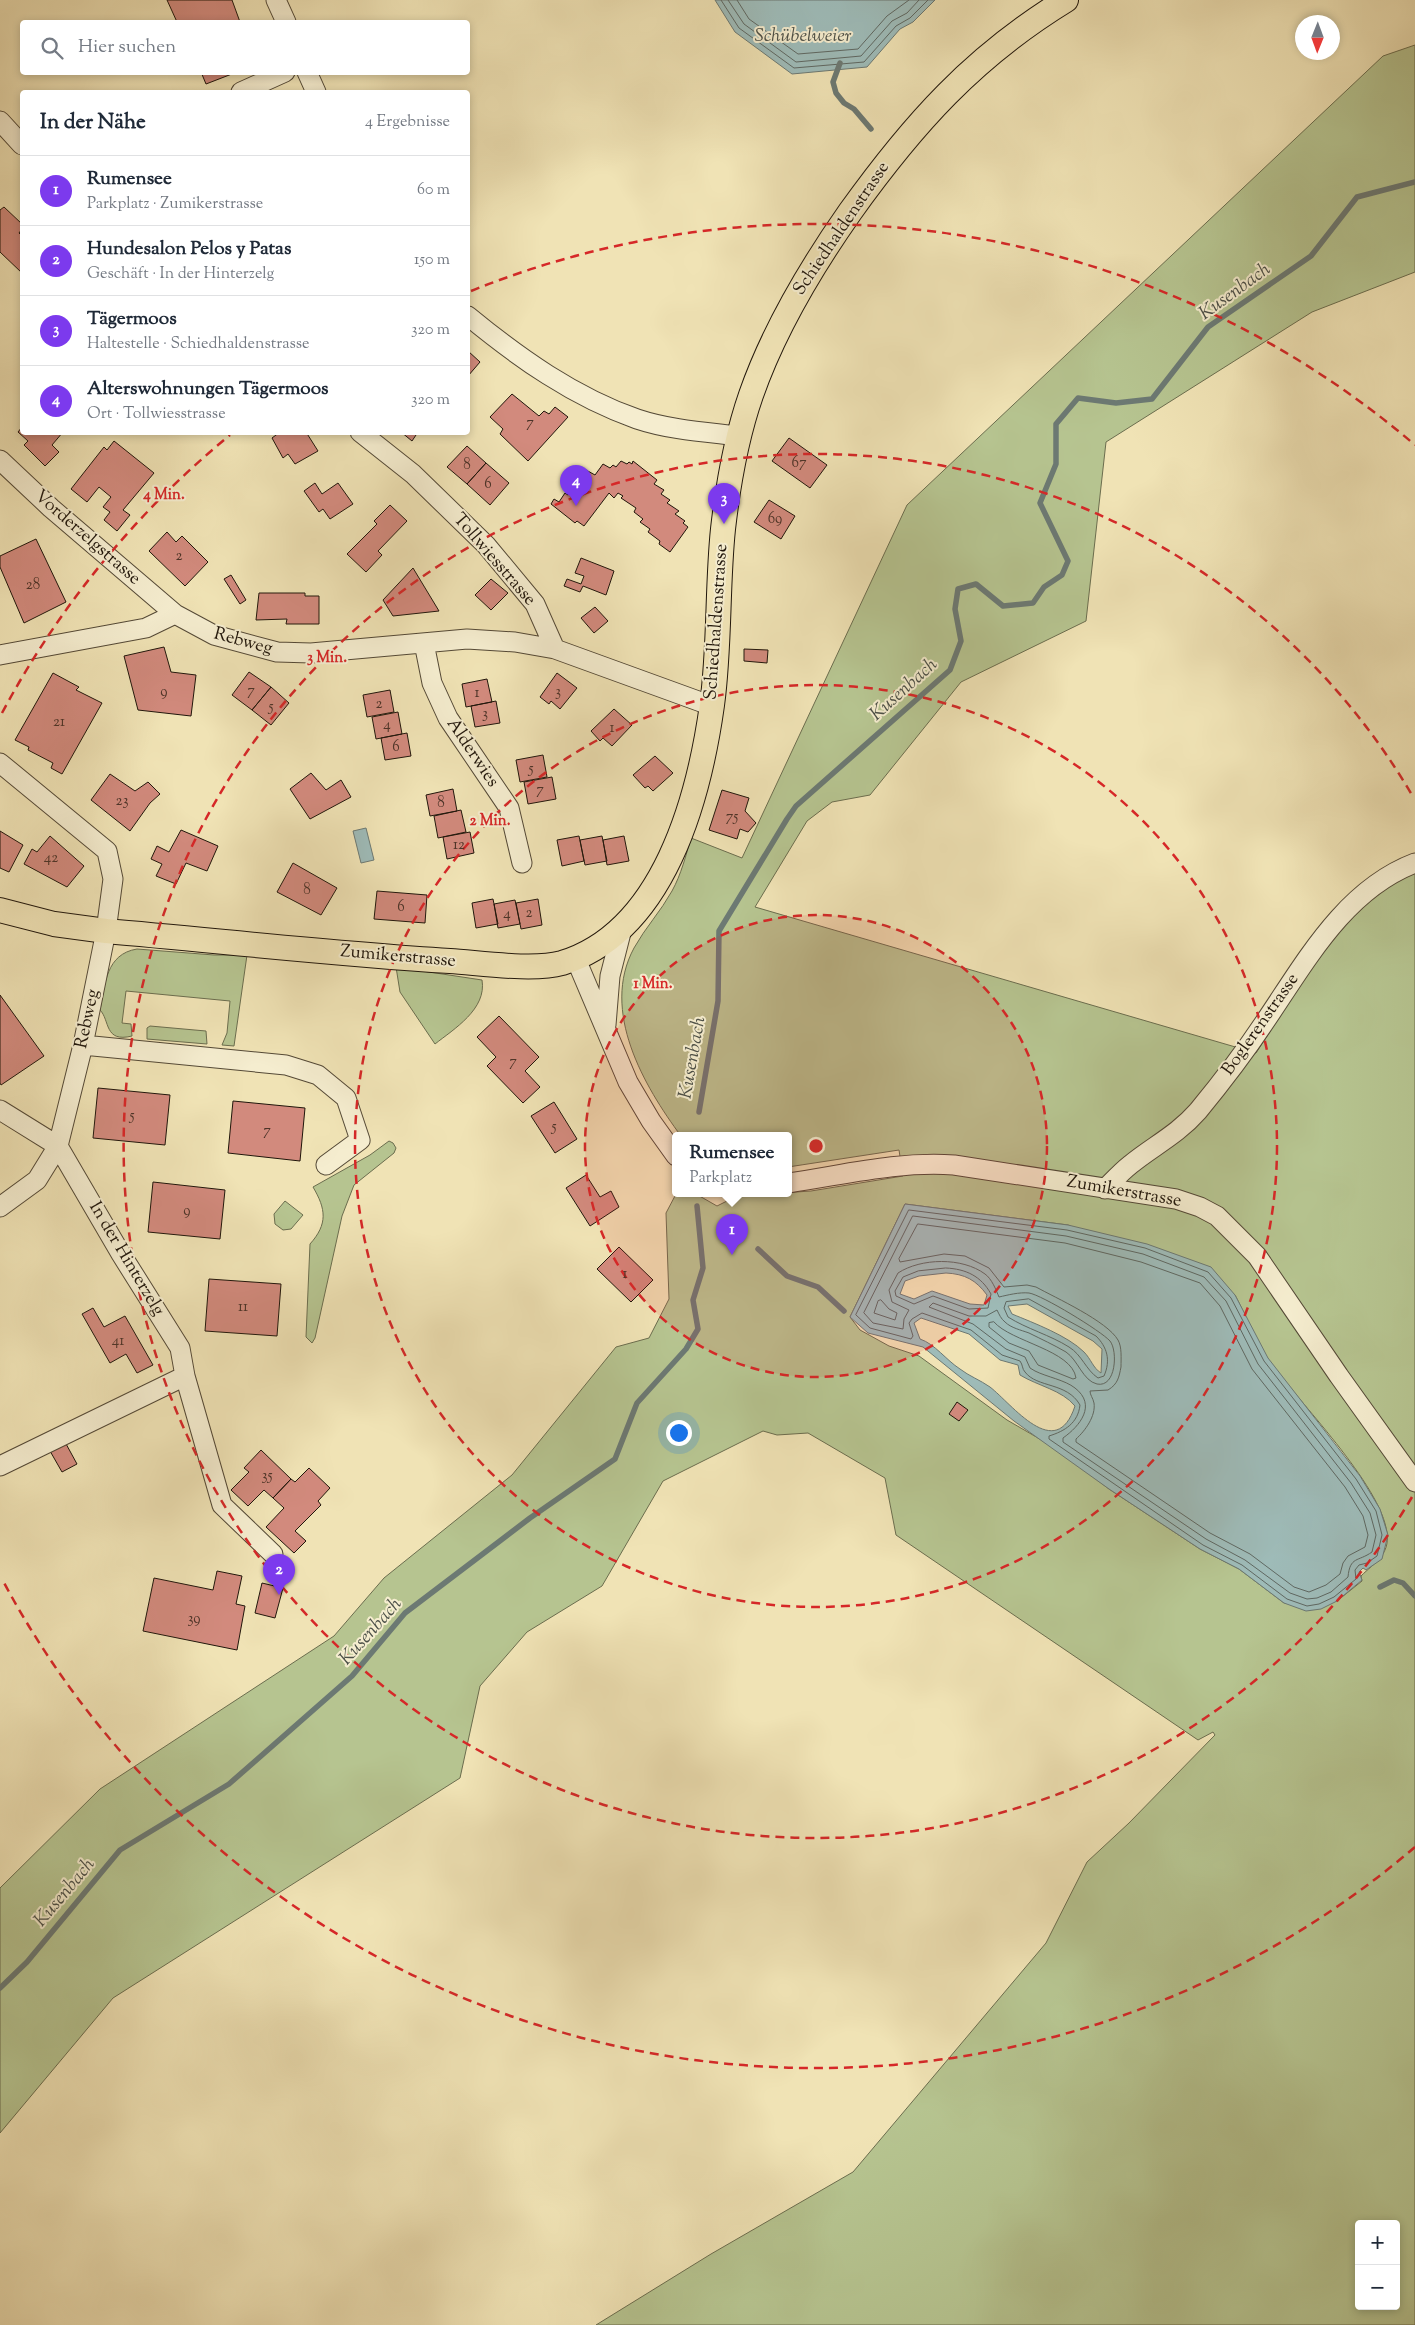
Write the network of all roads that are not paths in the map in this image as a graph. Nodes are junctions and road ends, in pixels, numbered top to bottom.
1 (276, 0) edge
2 (1066, 0) edge
3 (285, 20) edge
4 (278, 75) edge
5 (308, 75) edge
6 (245, 90) edge
7 (315, 90) edge
8 (0, 120) edge
9 (20, 143) edge
10 (470, 318) edge
11 (364, 435) edge
12 (739, 436) junction
13 (0, 460) edge
14 (175, 614) junction
15 (424, 643) junction
16 (555, 649) junction
17 (0, 655) edge
18 (712, 706) junction
19 (0, 763) edge
20 (1415, 862) edge
21 (522, 863) dead end
22 (0, 910) edge
23 (624, 925) junction
24 (106, 931) junction
25 (575, 957) junction
26 (606, 1034) junction
27 (83, 1045) junction
28 (0, 1110) edge
29 (58, 1146) junction
30 (672, 1150) edge
31 (326, 1165) dead end
32 (792, 1182) edge
33 (1105, 1189) junction
34 (0, 1207) edge
35 (185, 1376) junction
36 (0, 1466) edge
37 (1415, 1482) edge
38 (273, 1554) dead end

1 - 3 street
2 - 12 main road, Schiedhaldenstrasse
4 - 6 street
5 - 7 street
8 - 9 street
10 - 12 street
11 - 16 street, Tollwiesstrasse
12 - 18 main road, Schiedhaldenstrasse
13 - 14 street, Vorderzelgstrasse
14 - 15 street, Rebweg
14 - 17 street
15 - 16 street, Rebweg
15 - 21 street, Alderwies
16 - 18 street
18 - 23 main road, Schiedhaldenstrasse
19 - 24 street, Rebweg
20 - 33 street, Boglerenstrasse
22 - 24 main road, Zumikerstrasse
23 - 25 main road, Schiedhaldenstrasse
23 - 26 street
24 - 25 main road, Zumikerstrasse
24 - 27 street, Rebweg
25 - 26 street
26 - 30 street
27 - 29 street, Rebweg
27 - 31 street
28 - 29 street, In der Hinterzelg
29 - 34 street
29 - 35 street, In der Hinterzelg
32 - 33 street, Zumikerstrasse
33 - 37 street, Zumikerstrasse
35 - 36 street
35 - 38 street, In der Hinterzelg

